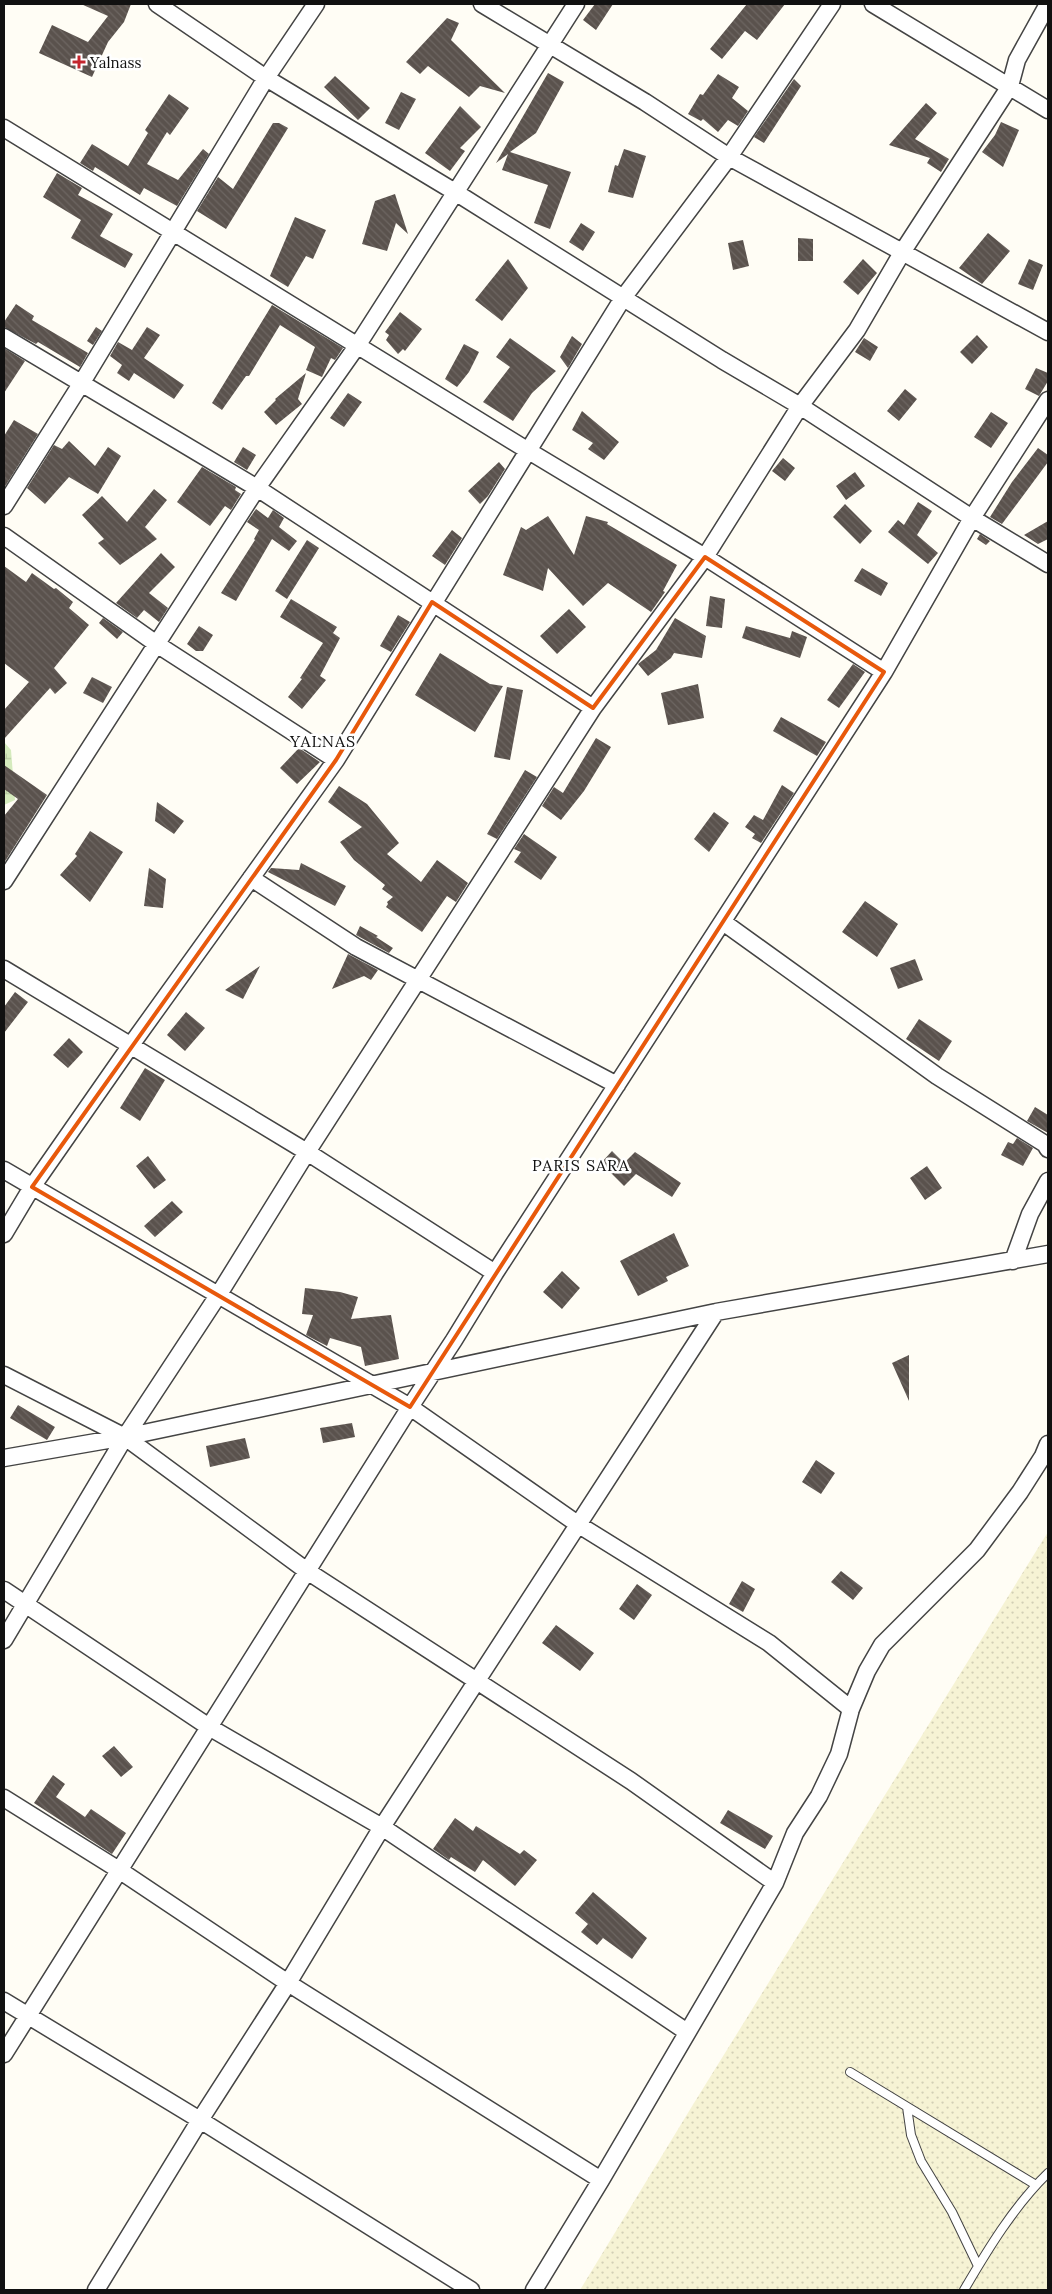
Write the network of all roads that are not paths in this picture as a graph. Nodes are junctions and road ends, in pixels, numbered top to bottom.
1 (157, 4) edge
2 (316, 4) edge
3 (482, 4) edge
4 (576, 4) edge
5 (832, 4) edge
6 (873, 4) edge
7 (1048, 4) edge
8 (550, 44) junction
9 (266, 78) junction
10 (1010, 86) junction
11 (1048, 110) edge
12 (4, 128) edge
13 (729, 157) junction
14 (455, 192) junction
15 (173, 232) junction
16 (903, 251) junction
17 (622, 298) junction
18 (1048, 332) edge
19 (4, 337) edge
20 (357, 346) junction
21 (81, 384) junction
22 (1048, 400) edge
23 (800, 406) junction
24 (527, 450) junction
25 (257, 488) junction
26 (4, 506) edge
27 (972, 518) junction
28 (4, 536) edge
29 (705, 557) junction
30 (1048, 564) edge
31 (432, 602) junction
32 (158, 645) junction
33 (884, 672) junction
34 (593, 708) junction
35 (336, 760) junction
36 (251, 878) junction
37 (4, 881) edge
38 (723, 922) junction
39 (4, 969) edge
40 (418, 981) junction
41 (131, 1045) junction
42 (617, 1085) junction
43 (1048, 1149) edge
44 (307, 1152) junction
45 (4, 1170) edge
46 (1048, 1180) edge
47 (32, 1187) junction
48 (4, 1234) edge
49 (1048, 1254) edge
50 (1013, 1261) junction
51 (494, 1273) junction
52 (219, 1294) junction
53 (716, 1312) junction
54 (433, 1372) junction
55 (4, 1375) edge
56 (371, 1384) junction
57 (410, 1407) junction
58 (125, 1437) junction
59 (1048, 1444) edge
60 (4, 1458) edge
61 (579, 1524) junction
62 (307, 1571) junction
63 (4, 1590) edge
64 (25, 1606) junction
65 (4, 1640) edge
66 (478, 1680) junction
67 (850, 1708) junction
68 (209, 1727) junction
69 (4, 1798) edge
70 (382, 1827) junction
71 (119, 1870) junction
72 (775, 1883) junction
73 (288, 1983) junction
74 (4, 2001) edge
75 (28, 2016) junction
76 (687, 2032) junction
77 (4, 2054) edge
78 (850, 2072) dead end
79 (907, 2107) junction
80 (200, 2120) junction
81 (1048, 2172) edge
82 (601, 2180) junction
83 (1036, 2184) junction
84 (978, 2266) junction
85 (96, 2290) edge
86 (471, 2290) edge
87 (534, 2290) edge
88 (964, 2290) edge

1 - 9 street
2 - 9 street
3 - 8 street
4 - 8 street
5 - 13 street
6 - 10 street
7 - 10 street
8 - 13 street
8 - 14 street
9 - 14 street
9 - 15 street
10 - 11 street
10 - 16 street
12 - 15 street
13 - 16 street
13 - 17 street
14 - 17 street
14 - 20 street
15 - 20 street
15 - 21 street
16 - 18 street
16 - 23 street
17 - 23 street
17 - 24 street
19 - 21 street
20 - 24 street
20 - 25 street
21 - 25 street
21 - 26 street
22 - 27 street
23 - 27 street
23 - 29 street
24 - 29 street
24 - 31 street
25 - 31 street
25 - 32 street
27 - 30 street
27 - 33 street
28 - 32 street
29 - 33 street
29 - 34 street
31 - 34 street
31 - 35 street
32 - 35 street
32 - 37 street
33 - 38 street
34 - 40 street
35 - 36 street
36 - 40 street
36 - 41 street
38 - 42 street
38 - 43 street
39 - 41 street
40 - 42 street
40 - 44 street
41 - 44 street
41 - 47 street
42 - 51 street
44 - 51 street
44 - 52 street
45 - 47 street
46 - 50 street
47 - 48 street
47 - 52 street
49 - 50 street
50 - 53 street
51 - 54 street
52 - 56 street
52 - 58 street
53 - 54 street
53 - 61 street
54 - 56 street
54 - 57 street
55 - 58 street
56 - 57 street
56 - 58 street
57 - 61 street
57 - 62 street
58 - 60 street
58 - 62 street
58 - 64 street
59 - 67 street
61 - 66 street
61 - 67 street
62 - 66 street
62 - 68 street
63 - 64 street
64 - 65 street
64 - 68 street
66 - 70 street
66 - 72 street
67 - 72 street
68 - 70 street
68 - 71 street
69 - 71 street
70 - 73 street
70 - 76 street
71 - 73 street
71 - 75 street
72 - 76 street
73 - 80 street
73 - 82 street
74 - 75 street
75 - 77 street
75 - 80 street
76 - 82 street
78 - 79 lane
79 - 83 lane
79 - 84 lane
80 - 85 street
80 - 86 street
81 - 83 lane
82 - 87 street
83 - 84 lane
84 - 88 lane

